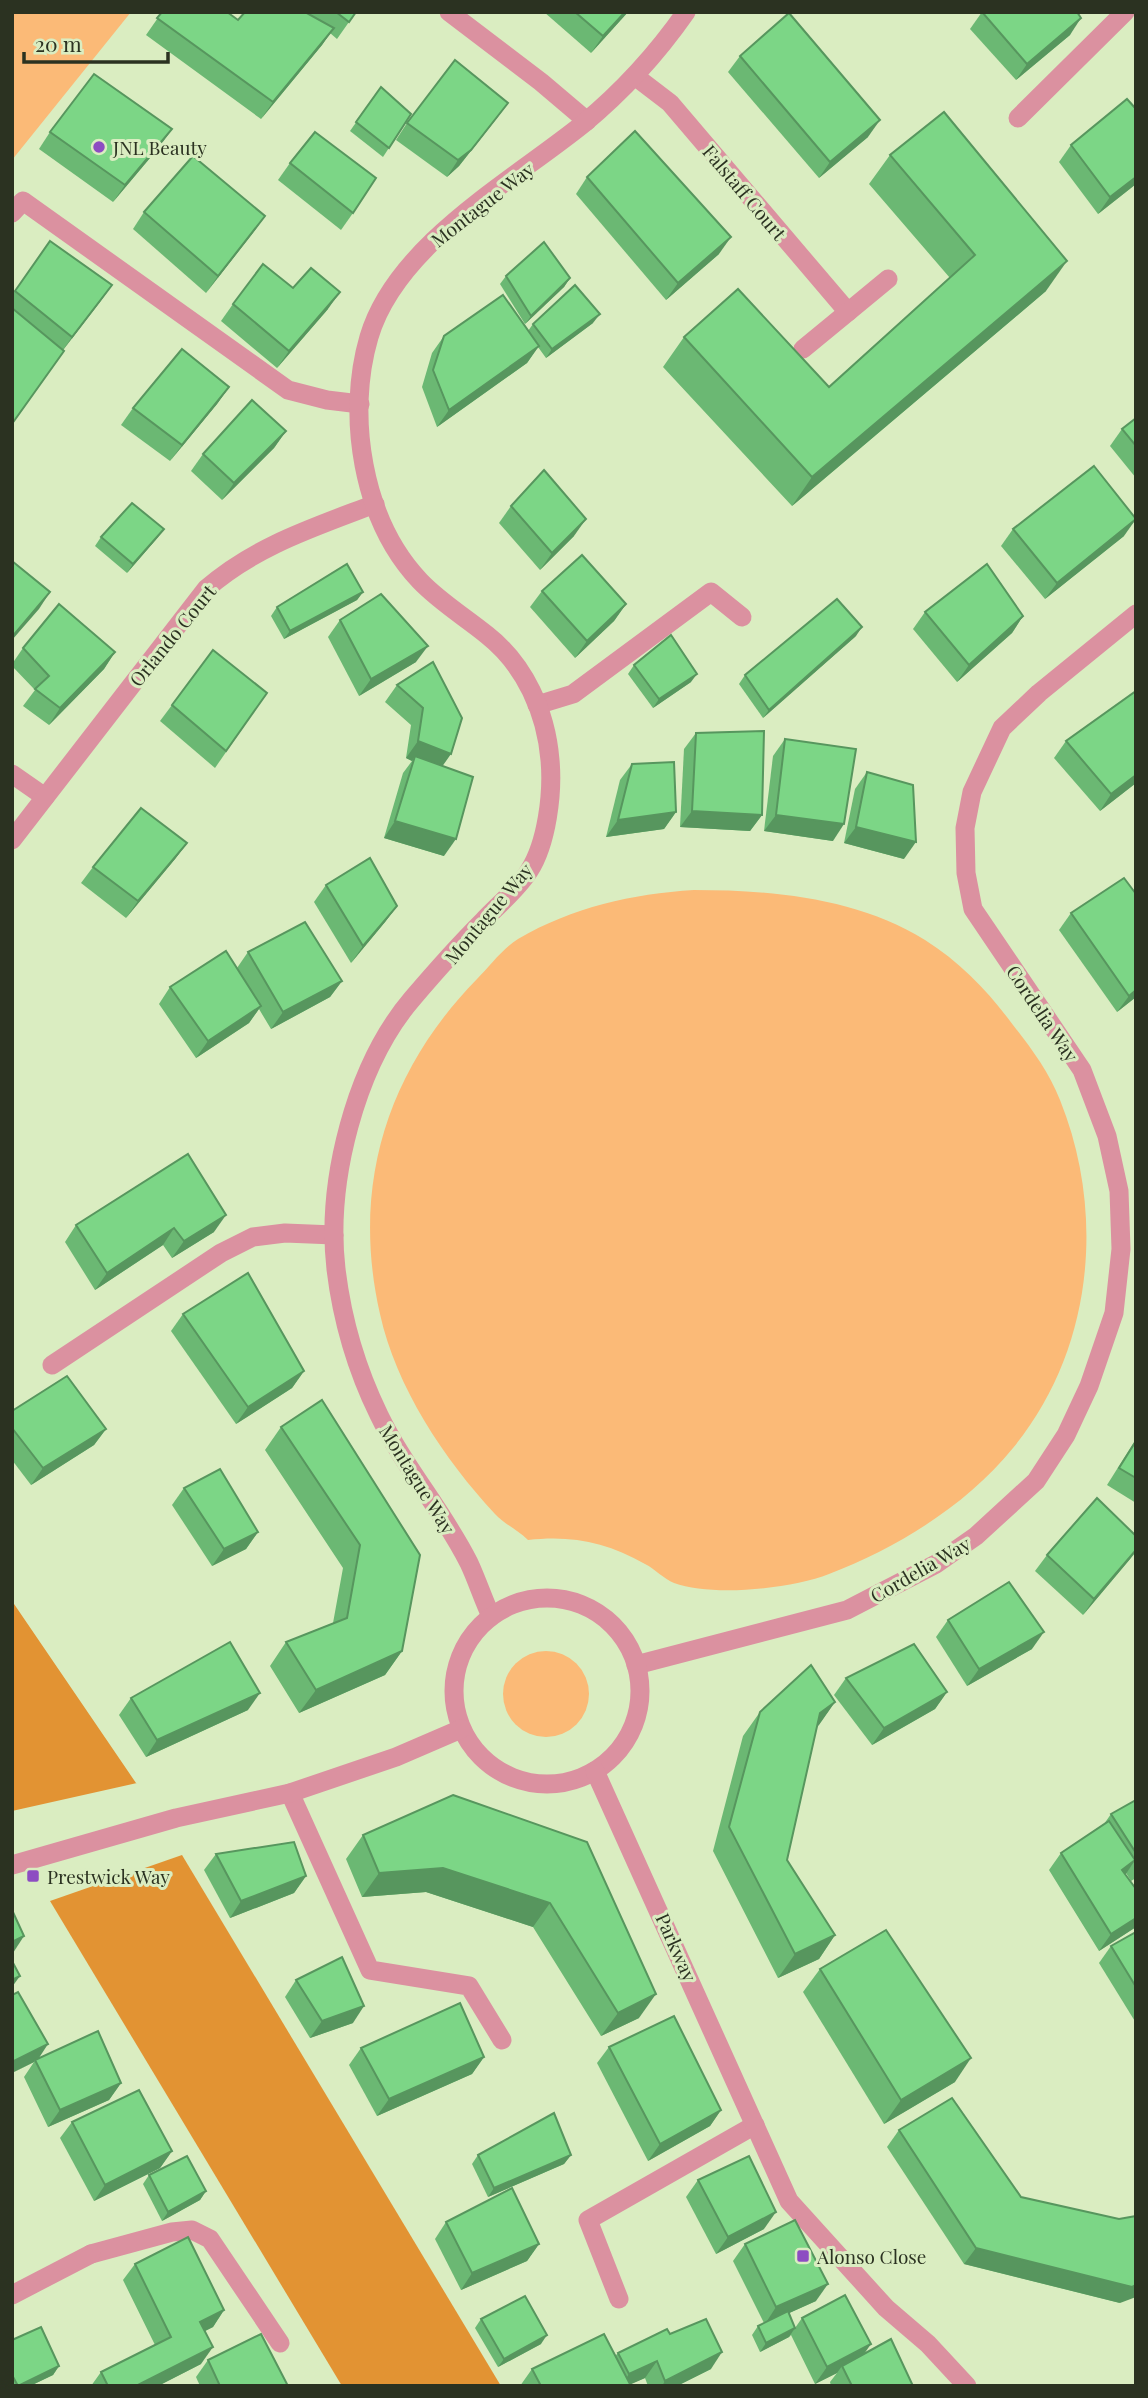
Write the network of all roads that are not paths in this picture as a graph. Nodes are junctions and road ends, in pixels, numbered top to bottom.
1 (449, 12) edge
2 (686, 12) edge
3 (1125, 12) edge
4 (636, 77) junction
5 (1018, 118) dead end
6 (587, 121) junction
7 (12, 213) edge
8 (888, 279) dead end
9 (848, 312) junction
10 (803, 349) dead end
11 (360, 404) junction
12 (375, 504) junction
13 (1136, 614) edge
14 (742, 617) dead end
15 (537, 705) junction
16 (12, 774) edge
17 (45, 797) junction
18 (12, 840) edge
19 (334, 1235) junction
20 (52, 1365) dead end
21 (491, 1616) junction
22 (636, 1665) junction
23 (461, 1728) junction
24 (595, 1771) junction
25 (290, 1793) junction
26 (12, 1865) edge
27 (502, 2039) dead end
28 (755, 2125) junction
29 (12, 2295) edge
30 (619, 2299) dead end
31 (280, 2343) dead end
32 (967, 2386) edge

1 - 6 street
2 - 4 street, Montague Way
3 - 5 street
4 - 6 street, Montague Way
4 - 9 street, Falstaff Court
6 - 11 street, Montague Way
7 - 11 street
8 - 9 street
9 - 10 street
11 - 12 street, Montague Way
12 - 15 street, Montague Way
12 - 17 street, Orlando Court
13 - 22 street, Cordelia Way
14 - 15 street
15 - 19 street, Montague Way
16 - 17 street
17 - 18 street, Orlando Court
19 - 20 street
19 - 21 street, Montague Way
21 - 22 street
21 - 23 street
22 - 24 street
23 - 24 street
23 - 25 street
24 - 28 street, Parkway
25 - 26 street
25 - 27 street
28 - 30 street
28 - 32 street, Parkway
29 - 31 street

